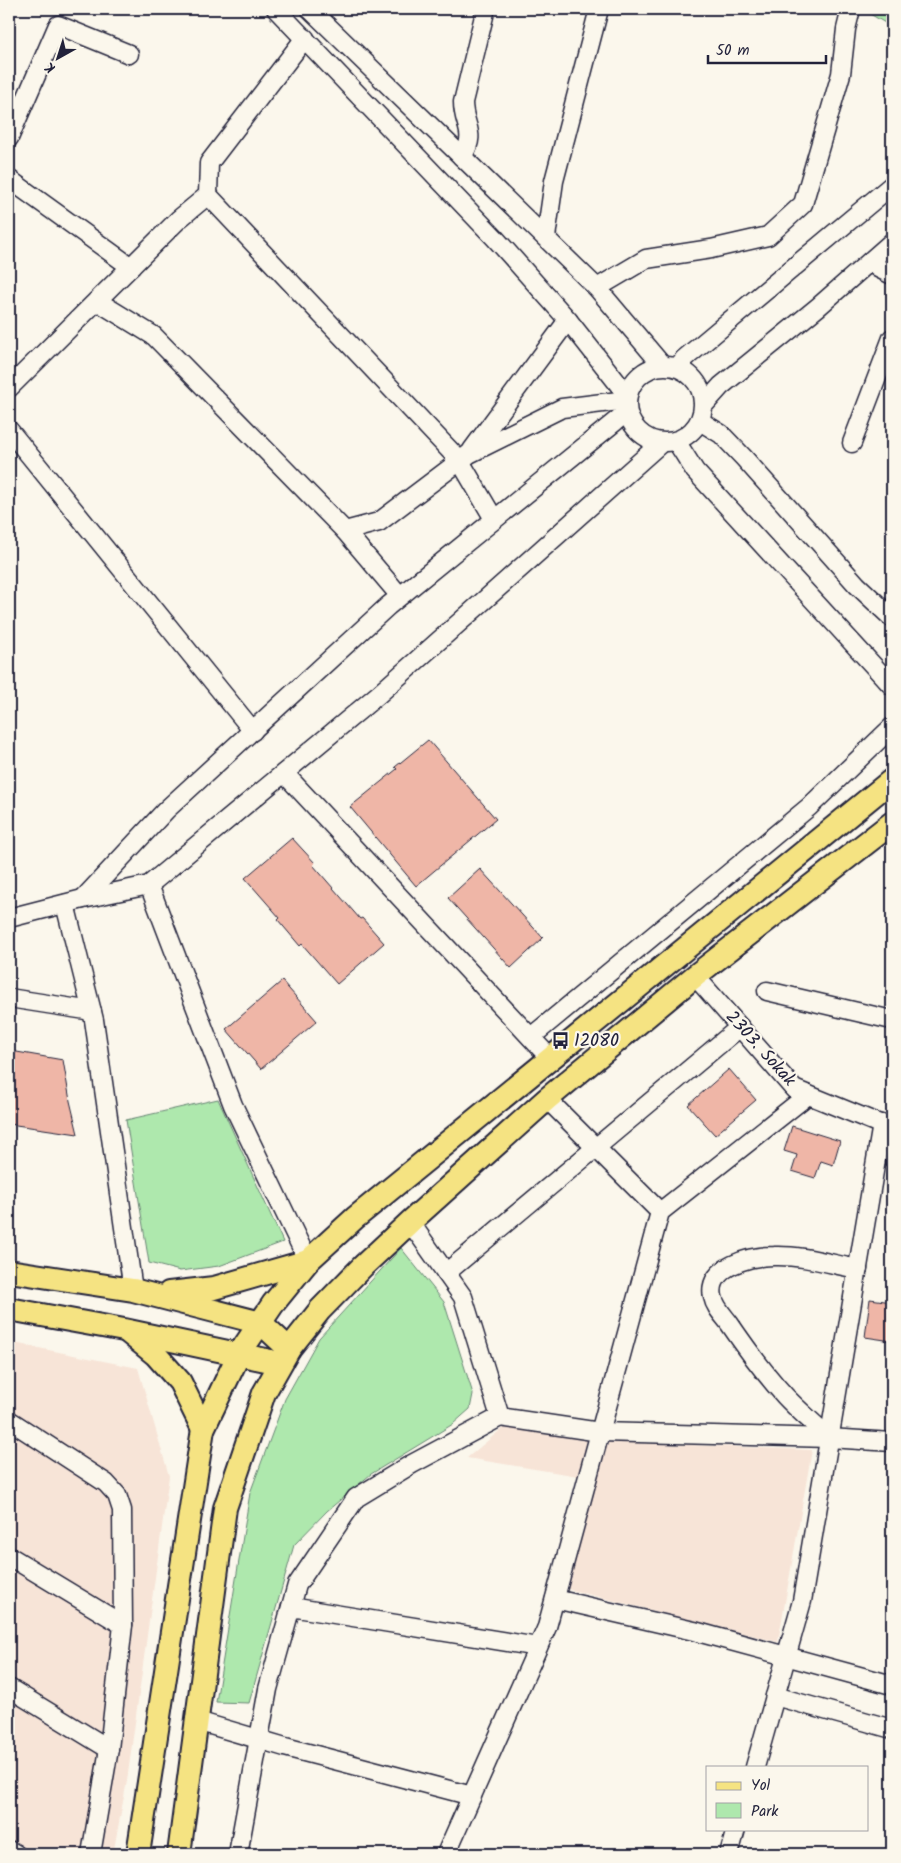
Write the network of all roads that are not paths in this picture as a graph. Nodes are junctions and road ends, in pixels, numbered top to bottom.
1 (276, 9) edge
2 (310, 9) edge
3 (599, 9) edge
4 (851, 9) edge
5 (486, 12) dead end
6 (305, 38) junction
7 (129, 54) dead end
8 (9, 138) edge
9 (462, 157) junction
10 (9, 178) edge
11 (892, 185) edge
12 (208, 195) junction
13 (546, 237) junction
14 (892, 242) edge
15 (871, 261) junction
16 (131, 267) junction
17 (892, 275) edge
18 (597, 288) junction
19 (97, 301) junction
20 (568, 320) junction
21 (892, 338) edge
22 (670, 366) junction
23 (9, 388) edge
24 (627, 402) junction
25 (702, 413) junction
26 (9, 430) edge
27 (668, 442) junction
28 (852, 443) dead end
29 (465, 457) junction
30 (494, 519) junction
31 (345, 532) junction
32 (400, 596) junction
33 (891, 613) edge
34 (892, 686) edge
35 (892, 727) edge
36 (253, 731) junction
37 (284, 773) junction
38 (892, 780) edge
39 (892, 823) edge
40 (150, 885) junction
41 (83, 899) junction
42 (65, 904) junction
43 (9, 918) edge
44 (695, 976) junction
45 (767, 991) dead end
46 (9, 998) edge
47 (92, 1011) junction
48 (892, 1020) edge
49 (740, 1027) junction
50 (531, 1037) junction
51 (550, 1058) junction
52 (808, 1095) junction
53 (547, 1099) junction
54 (887, 1127) edge
55 (595, 1147) junction
56 (660, 1212) junction
57 (410, 1222) junction
58 (308, 1262) junction
59 (858, 1269) junction
60 (9, 1271) edge
61 (446, 1273) junction
62 (142, 1292) junction
63 (9, 1309) edge
64 (261, 1322) junction
65 (124, 1330) junction
66 (239, 1354) junction
67 (284, 1356) junction
68 (500, 1417) junction
69 (9, 1420) edge
70 (203, 1429) junction
71 (600, 1432) junction
72 (830, 1438) junction
73 (892, 1442) edge
74 (9, 1556) edge
75 (555, 1599) junction
76 (291, 1607) junction
77 (123, 1625) junction
78 (538, 1647) junction
79 (786, 1656) junction
80 (892, 1685) edge
81 (9, 1688) edge
82 (775, 1696) junction
83 (197, 1721) junction
84 (892, 1729) edge
85 (258, 1738) junction
86 (109, 1749) junction
87 (754, 1766) edge
88 (472, 1796) junction
89 (736, 1830) edge
90 (9, 1850) edge
91 (16, 1854) edge
92 (91, 1854) edge
93 (138, 1854) edge
94 (179, 1854) edge
95 (238, 1854) edge
96 (446, 1854) edge
97 (729, 1854) edge

1 - 6 street
2 - 9 street
3 - 13 street
4 - 18 street
5 - 9 street
6 - 12 street
6 - 20 street
7 - 8 street
9 - 13 street
10 - 16 street
11 - 22 street
12 - 16 street
12 - 29 street
13 - 18 street
14 - 15 street
15 - 17 street
15 - 25 street
16 - 19 street
18 - 22 street
19 - 23 street
19 - 31 street
20 - 24 street
20 - 29 street
21 - 28 street
22 - 24 street
22 - 25 street
24 - 27 street
24 - 29 street
24 - 30 street
25 - 27 street
25 - 33 street
26 - 36 street
27 - 34 street
27 - 37 street
29 - 30 street
29 - 31 street
30 - 32 street
31 - 32 street
32 - 36 street
35 - 50 street
36 - 41 street
37 - 40 street
37 - 50 street
38 - 51 main road
39 - 44 main road
40 - 41 street
40 - 58 street
41 - 42 street
42 - 43 street
42 - 47 street
44 - 49 street, 2303. Sokak
44 - 53 main road
45 - 48 street
46 - 47 street
47 - 62 street
49 - 52 street, 2303. Sokak
49 - 55 street
50 - 51 street
51 - 58 main road
52 - 54 street, 2303. Sokak
52 - 56 street
53 - 55 street
53 - 57 main road
54 - 59 street
55 - 56 street
55 - 61 street
56 - 71 street
57 - 61 street
57 - 67 main road
58 - 62 main road
58 - 64 main road
59 - 72 street
59 - 72 street
60 - 62 main road
61 - 68 street
62 - 64 main road
63 - 65 main road
64 - 66 main road
64 - 67 main road
65 - 66 main road
65 - 70 main road
66 - 67 main road
66 - 70 main road
67 - 83 main road
68 - 71 street
68 - 76 street
69 - 77 street
70 - 93 main road
71 - 72 street
71 - 75 street
72 - 73 street
72 - 79 street
74 - 77 street
75 - 78 street
75 - 79 street
76 - 78 street
76 - 85 street
77 - 86 street
78 - 88 street
79 - 80 street
79 - 82 street
81 - 86 street
82 - 84 street
82 - 87 street
83 - 85 street
83 - 94 main road
85 - 88 street
85 - 95 street
86 - 92 street
88 - 96 street
89 - 97 street
90 - 91 street

